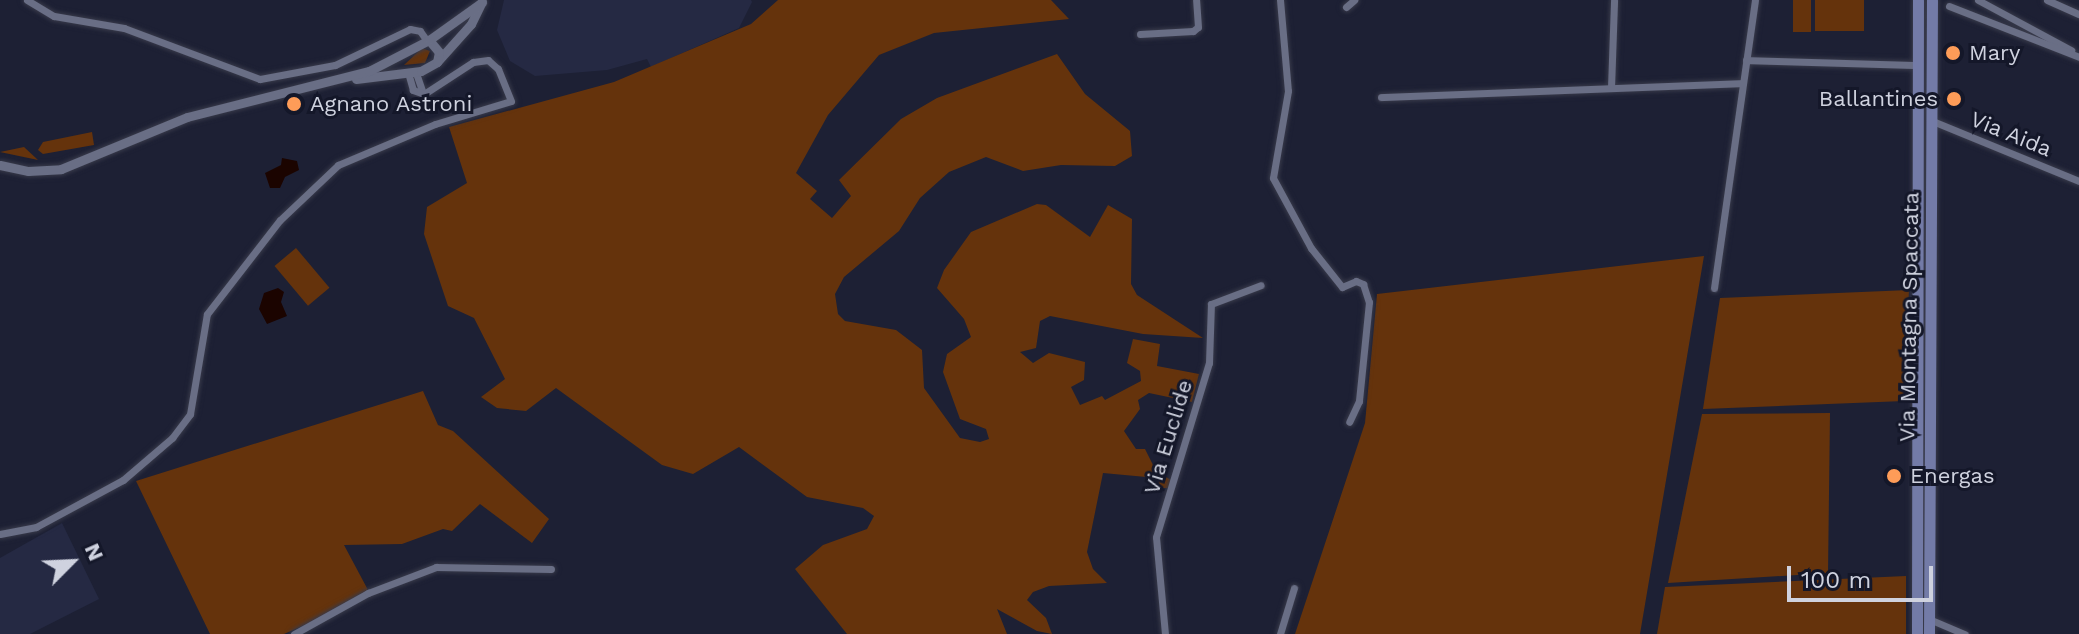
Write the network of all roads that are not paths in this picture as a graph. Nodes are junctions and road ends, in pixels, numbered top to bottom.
1 (27, 0) edge
2 (1196, 0) edge
3 (1280, 0) edge
4 (1354, 0) edge
5 (1614, 0) edge
6 (1755, 0) edge
7 (1918, 0) edge
8 (1932, 0) edge
9 (1978, 0) edge
10 (1990, 0) edge
11 (2047, 0) edge
12 (482, 1) edge
13 (1949, 6) dead end
14 (1346, 7) dead end
15 (2003, 13) junction
16 (2079, 14) edge
17 (410, 29) junction
18 (1140, 34) dead end
19 (428, 40) junction
20 (416, 44) junction
21 (404, 54) junction
22 (2079, 56) edge
23 (1746, 60) junction
24 (437, 62) junction
25 (1919, 65) junction
26 (410, 75) junction
27 (344, 79) junction
28 (1742, 83) junction
29 (1611, 88) junction
30 (1381, 97) dead end
31 (1930, 120) junction
32 (0, 165) edge
33 (2079, 181) edge
34 (1261, 285) dead end
35 (1714, 288) dead end
36 (1349, 422) dead end
37 (0, 534) edge
38 (551, 569) dead end
39 (1294, 588) dead end
40 (1929, 619) junction
41 (294, 634) edge
42 (1165, 634) edge
43 (1280, 634) edge
44 (1917, 634) edge
45 (1929, 634) edge
46 (1965, 634) edge

1 - 17 street
2 - 18 street
3 - 36 street
4 - 14 street
5 - 29 street
6 - 23 street
7 - 25 main road, Via Montagna Spaccata
8 - 31 main road, Via Montagna Spaccata
9 - 15 street
10 - 15 street
11 - 16 street
12 - 19 street
12 - 24 street
13 - 22 street
15 - 22 street
17 - 19 street
17 - 20 street
19 - 20 street
19 - 24 street
20 - 21 street
21 - 26 street
21 - 27 street
23 - 25 street
23 - 28 street
24 - 26 street
25 - 44 main road, Via Montagna Spaccata
26 - 27 street
26 - 37 street
27 - 32 street
28 - 29 street
28 - 35 street
29 - 30 street
31 - 33 street, Via Aida
31 - 40 main road, Via Montagna Spaccata
34 - 42 street, Via Euclide
38 - 41 street
39 - 43 street
40 - 45 main road, Via Montagna Spaccata
40 - 46 street

